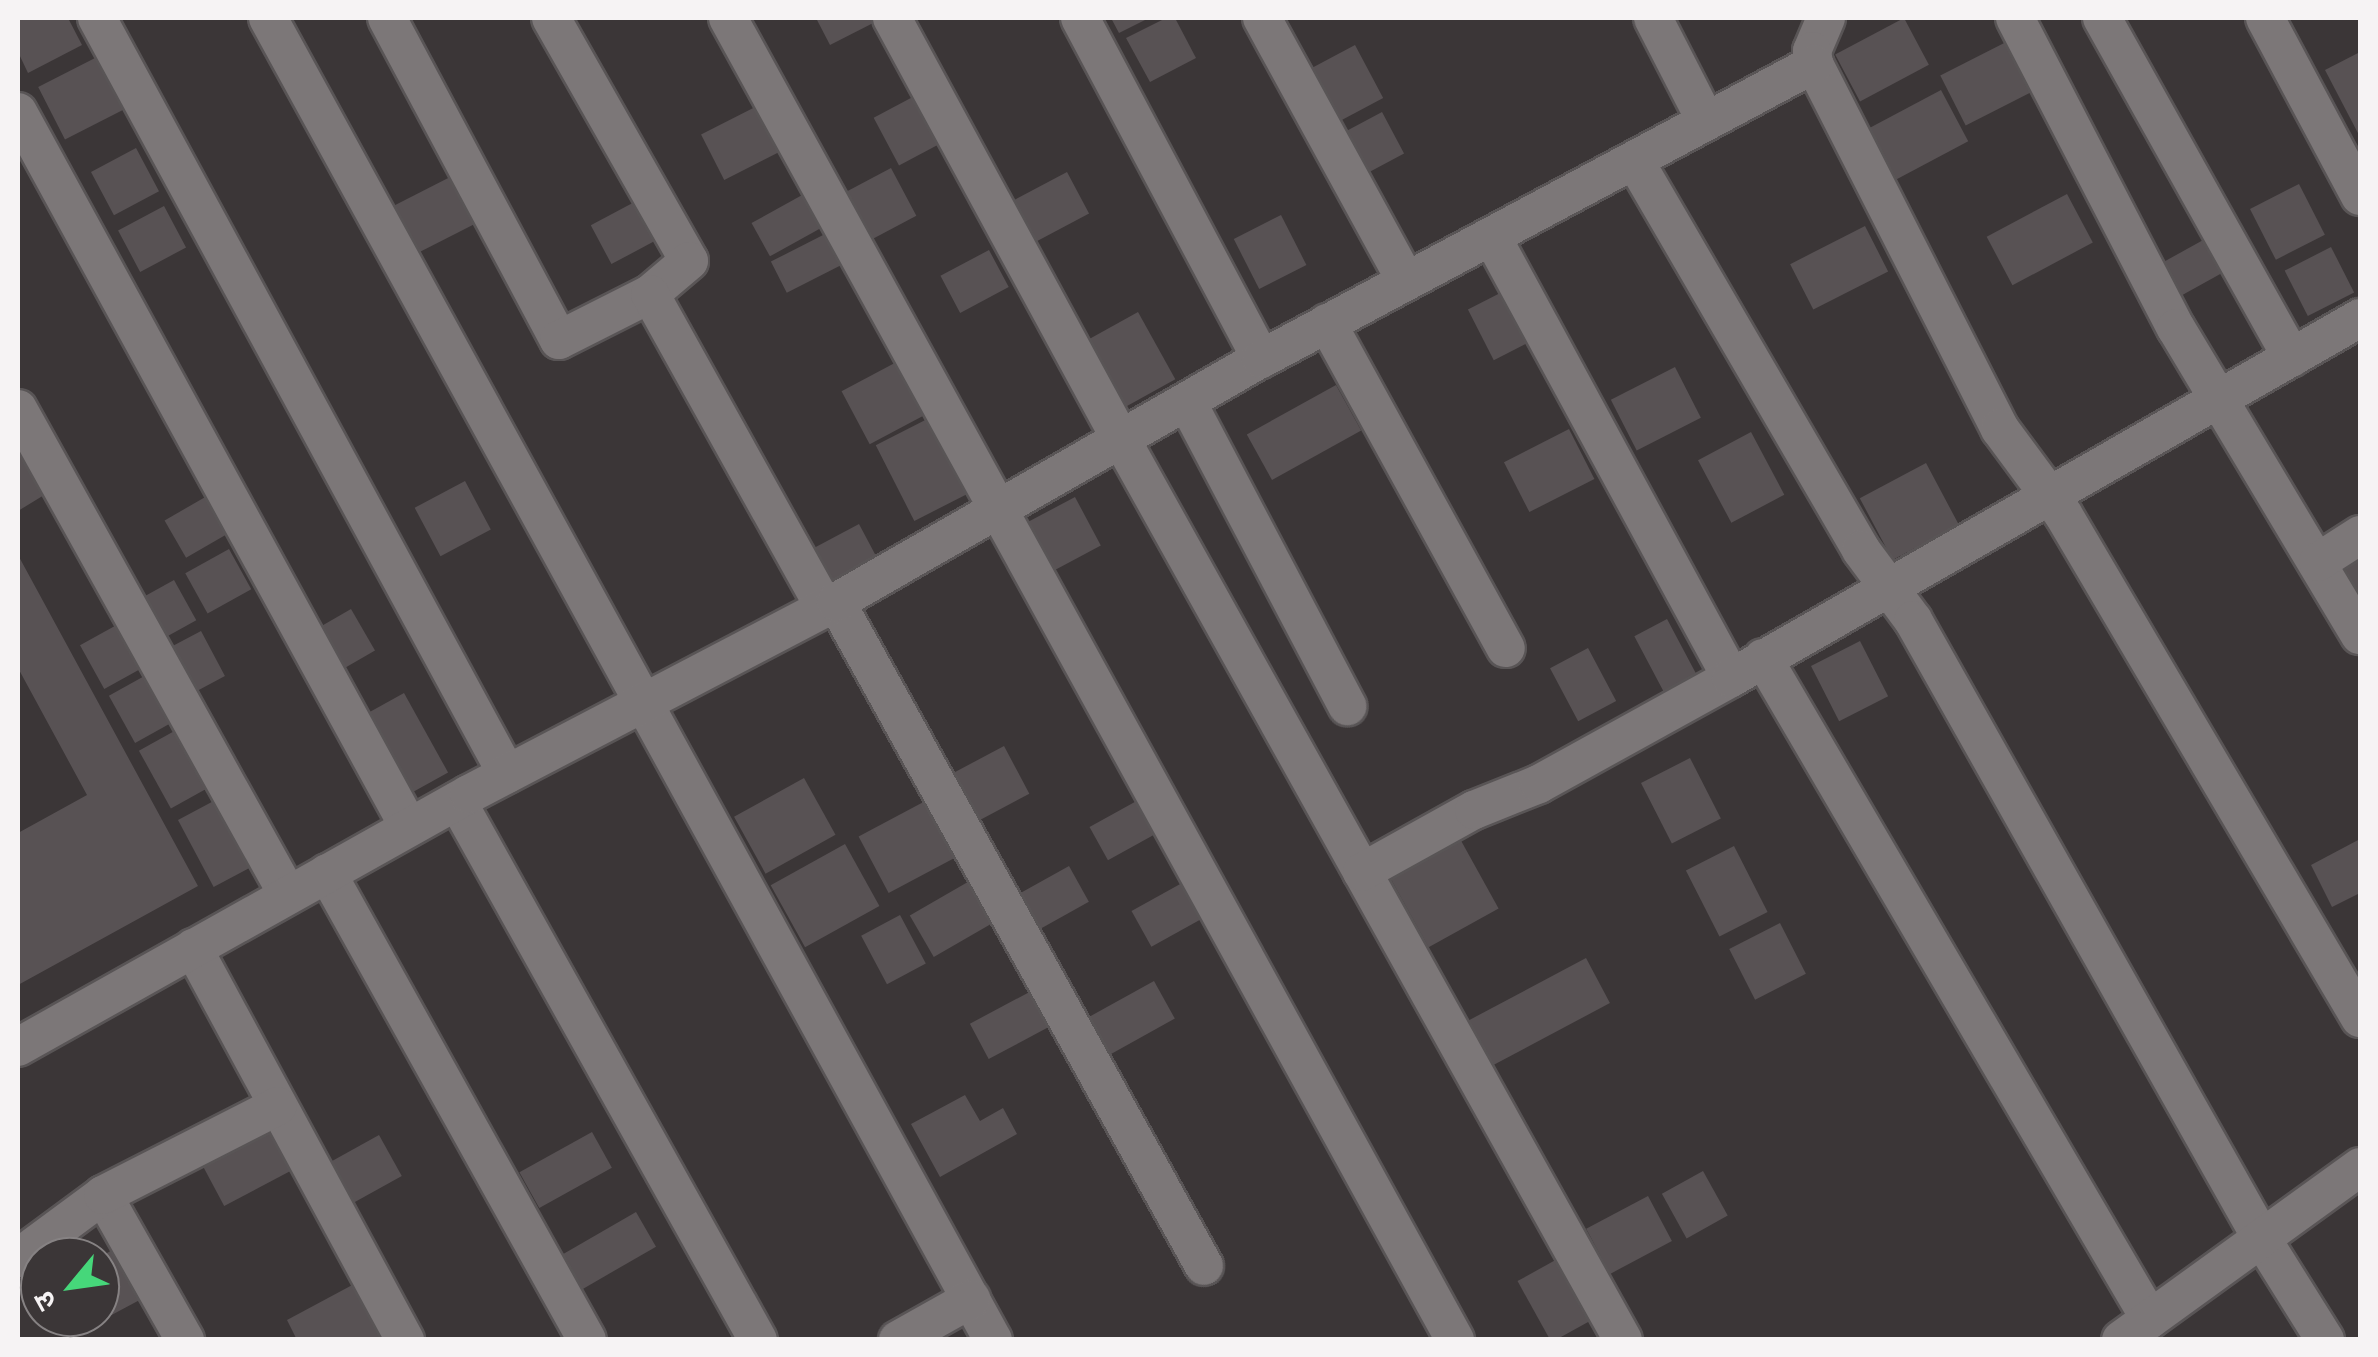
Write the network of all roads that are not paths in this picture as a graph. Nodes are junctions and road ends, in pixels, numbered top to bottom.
1 (97, 18) edge
2 (268, 18) edge
3 (387, 18) edge
4 (551, 18) edge
5 (728, 18) edge
6 (892, 18) edge
7 (1080, 18) edge
8 (1262, 18) edge
9 (1653, 18) edge
10 (1826, 18) edge
11 (2015, 18) edge
12 (2102, 18) edge
13 (2266, 18) edge
14 (1814, 64) junction
15 (18, 112) edge
16 (1706, 121) junction
17 (1636, 163) junction
18 (2360, 196) edge
19 (1492, 239) junction
20 (1406, 281) junction
21 (650, 294) junction
22 (2360, 318) edge
23 (1327, 324) junction
24 (1262, 358) junction
25 (2292, 358) junction
26 (2222, 400) junction
27 (1187, 402) junction
28 (18, 409) edge
29 (1122, 441) junction
30 (2048, 494) junction
31 (1000, 512) junction
32 (2360, 536) edge
33 (2318, 562) junction
34 (1888, 588) junction
35 (830, 605) junction
36 (2360, 635) edge
37 (1506, 648) dead end
38 (1747, 668) junction
39 (642, 700) junction
40 (1347, 706) dead end
41 (507, 774) junction
42 (457, 801) junction
43 (409, 827) junction
44 (1362, 872) junction
45 (326, 873) junction
46 (288, 895) junction
47 (193, 948) junction
48 (2360, 1018) edge
49 (18, 1046) edge
50 (278, 1106) junction
51 (2360, 1166) edge
52 (103, 1195) junction
53 (2262, 1239) junction
54 (18, 1258) edge
55 (1204, 1266) dead end
56 (971, 1300) junction
57 (2135, 1329) edge
58 (186, 1340) edge
59 (405, 1340) edge
60 (587, 1340) edge
61 (758, 1340) edge
62 (898, 1340) edge
63 (994, 1340) edge
64 (1456, 1340) edge
65 (1622, 1340) edge
66 (2325, 1340) edge

1 - 41 street
2 - 39 street
3 - 21 street
4 - 21 street
5 - 31 street
6 - 29 street
7 - 24 street
8 - 20 street
9 - 16 street
10 - 14 street
11 - 26 street
12 - 25 street
13 - 18 street
14 - 16 street
14 - 30 street
15 - 43 street
16 - 17 street
17 - 19 street
17 - 34 street
19 - 20 street
19 - 38 street
20 - 23 street
21 - 35 street
22 - 25 street
23 - 24 street
23 - 37 street
24 - 27 street
25 - 26 street
26 - 30 street
26 - 33 street
27 - 29 street
27 - 40 street
28 - 46 street
29 - 31 street
29 - 44 street
30 - 34 street
30 - 48 street
31 - 35 street
31 - 64 street
32 - 33 street
33 - 36 street
34 - 38 street
34 - 53 street
35 - 39 street
35 - 55 street
38 - 44 street
38 - 57 street
39 - 41 street
39 - 56 street
41 - 42 street
42 - 43 street
42 - 61 street
43 - 45 street
44 - 65 street
45 - 46 street
45 - 60 street
46 - 47 street
47 - 49 street
47 - 50 street
50 - 52 street
50 - 59 street
51 - 53 street
52 - 54 street
52 - 58 street
53 - 57 street
53 - 66 street
56 - 62 street
56 - 63 street

